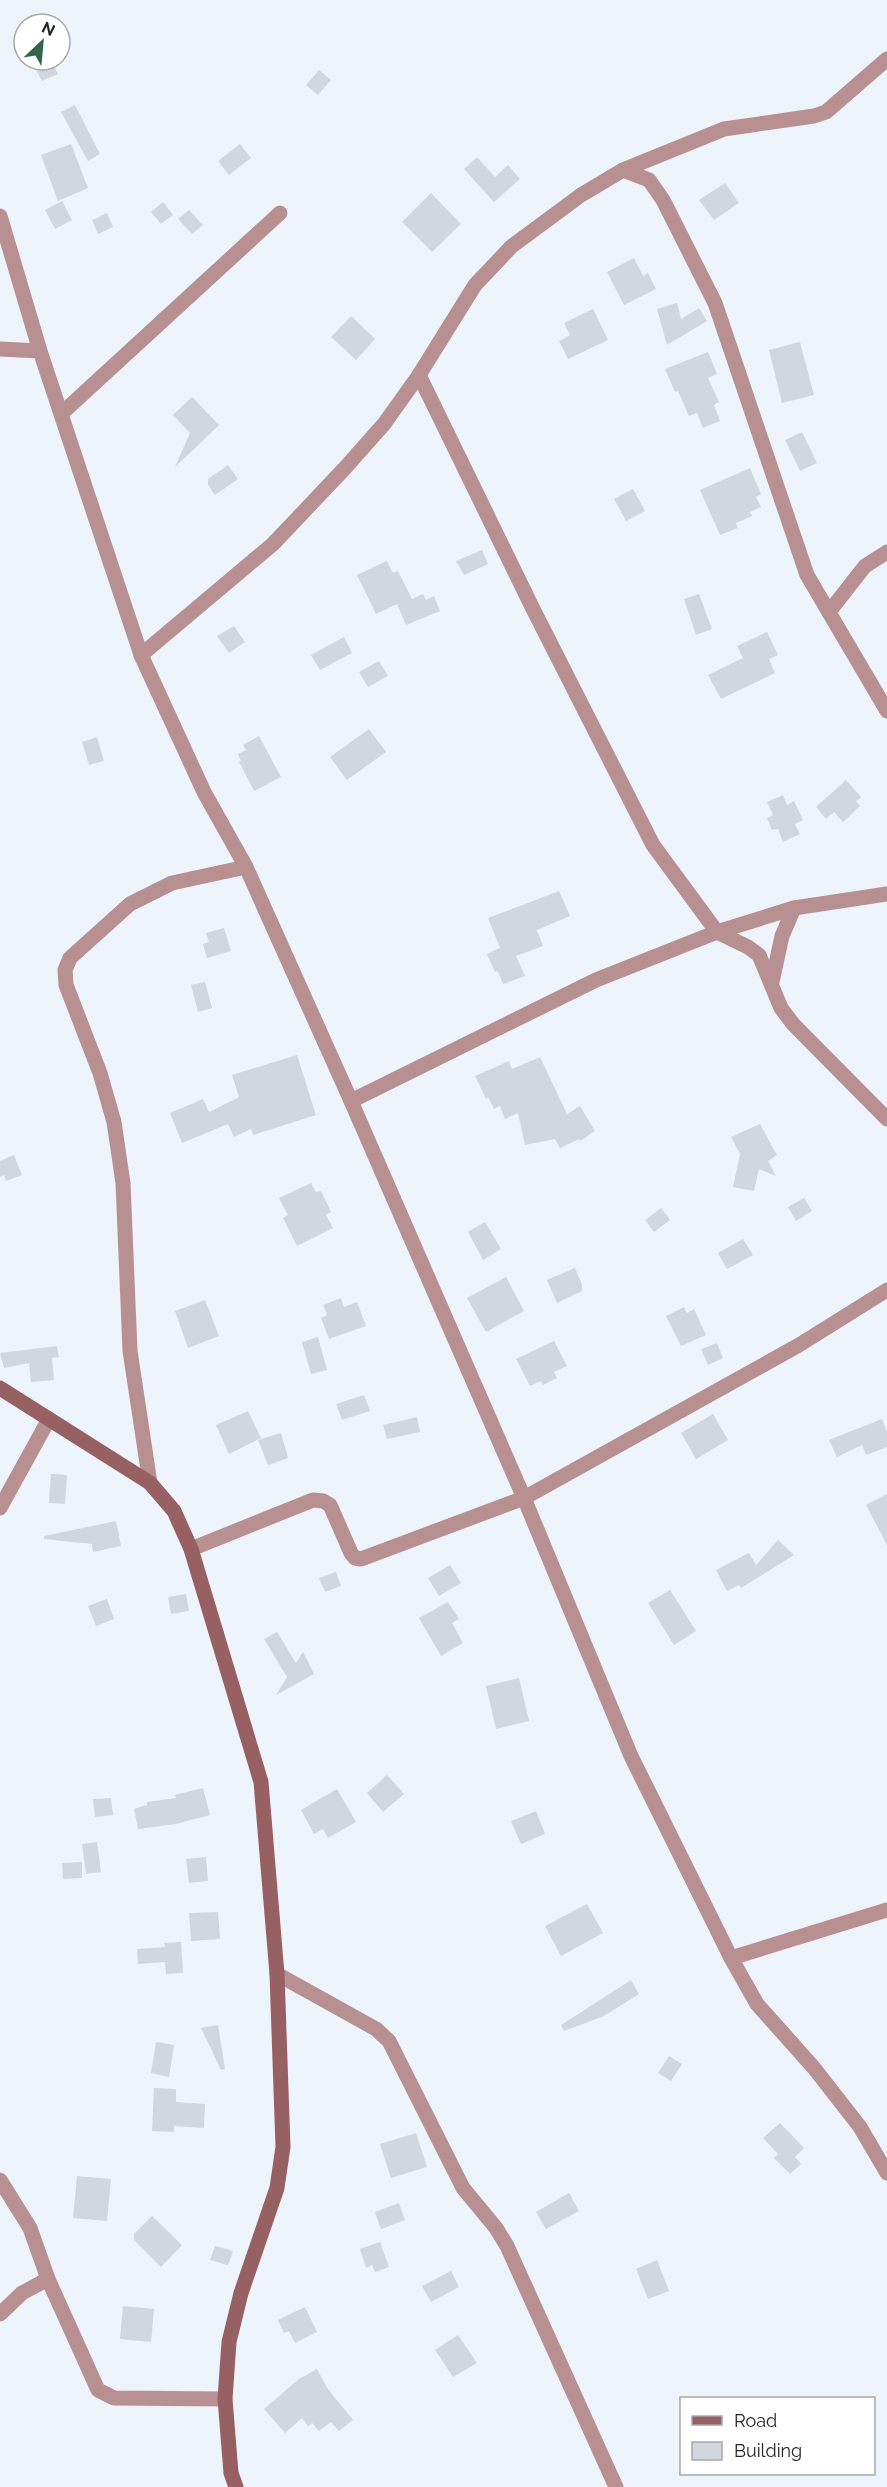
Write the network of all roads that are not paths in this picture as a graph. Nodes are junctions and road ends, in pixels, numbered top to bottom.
1 (887, 59) edge
2 (624, 170) junction
3 (279, 213) dead end
4 (0, 216) edge
5 (0, 349) edge
6 (40, 351) junction
7 (419, 375) junction
8 (61, 414) junction
9 (887, 552) edge
10 (829, 612) junction
11 (141, 655) junction
12 (887, 711) edge
13 (246, 867) junction
14 (887, 894) edge
15 (794, 908) junction
16 (717, 932) junction
17 (772, 982) junction
18 (351, 1101) junction
19 (887, 1119) edge
20 (887, 1290) edge
21 (0, 1388) edge
22 (49, 1419) junction
23 (150, 1484) junction
24 (524, 1498) junction
25 (0, 1508) edge
26 (191, 1549) junction
27 (887, 1910) edge
28 (731, 1958) junction
29 (277, 1974) junction
30 (887, 2174) edge
31 (0, 2180) edge
32 (48, 2279) junction
33 (0, 2314) edge
34 (225, 2399) junction
35 (236, 2487) edge
36 (616, 2487) edge

1 - 2 street
2 - 7 street
2 - 10 street
3 - 8 street
4 - 6 street
5 - 6 street
6 - 8 street
7 - 11 street
7 - 16 street
8 - 11 street
9 - 10 street
10 - 12 street
11 - 13 street
13 - 18 street
13 - 23 street
14 - 15 street
15 - 16 street
15 - 17 street
16 - 17 street
16 - 18 street
17 - 19 street
18 - 24 street
20 - 24 street
21 - 22 street
22 - 23 street
22 - 25 street
23 - 26 street
24 - 26 street
24 - 28 street
26 - 29 street
27 - 28 street
28 - 30 street
29 - 34 street
29 - 36 street
31 - 32 street
32 - 33 street
32 - 34 street
34 - 35 street

